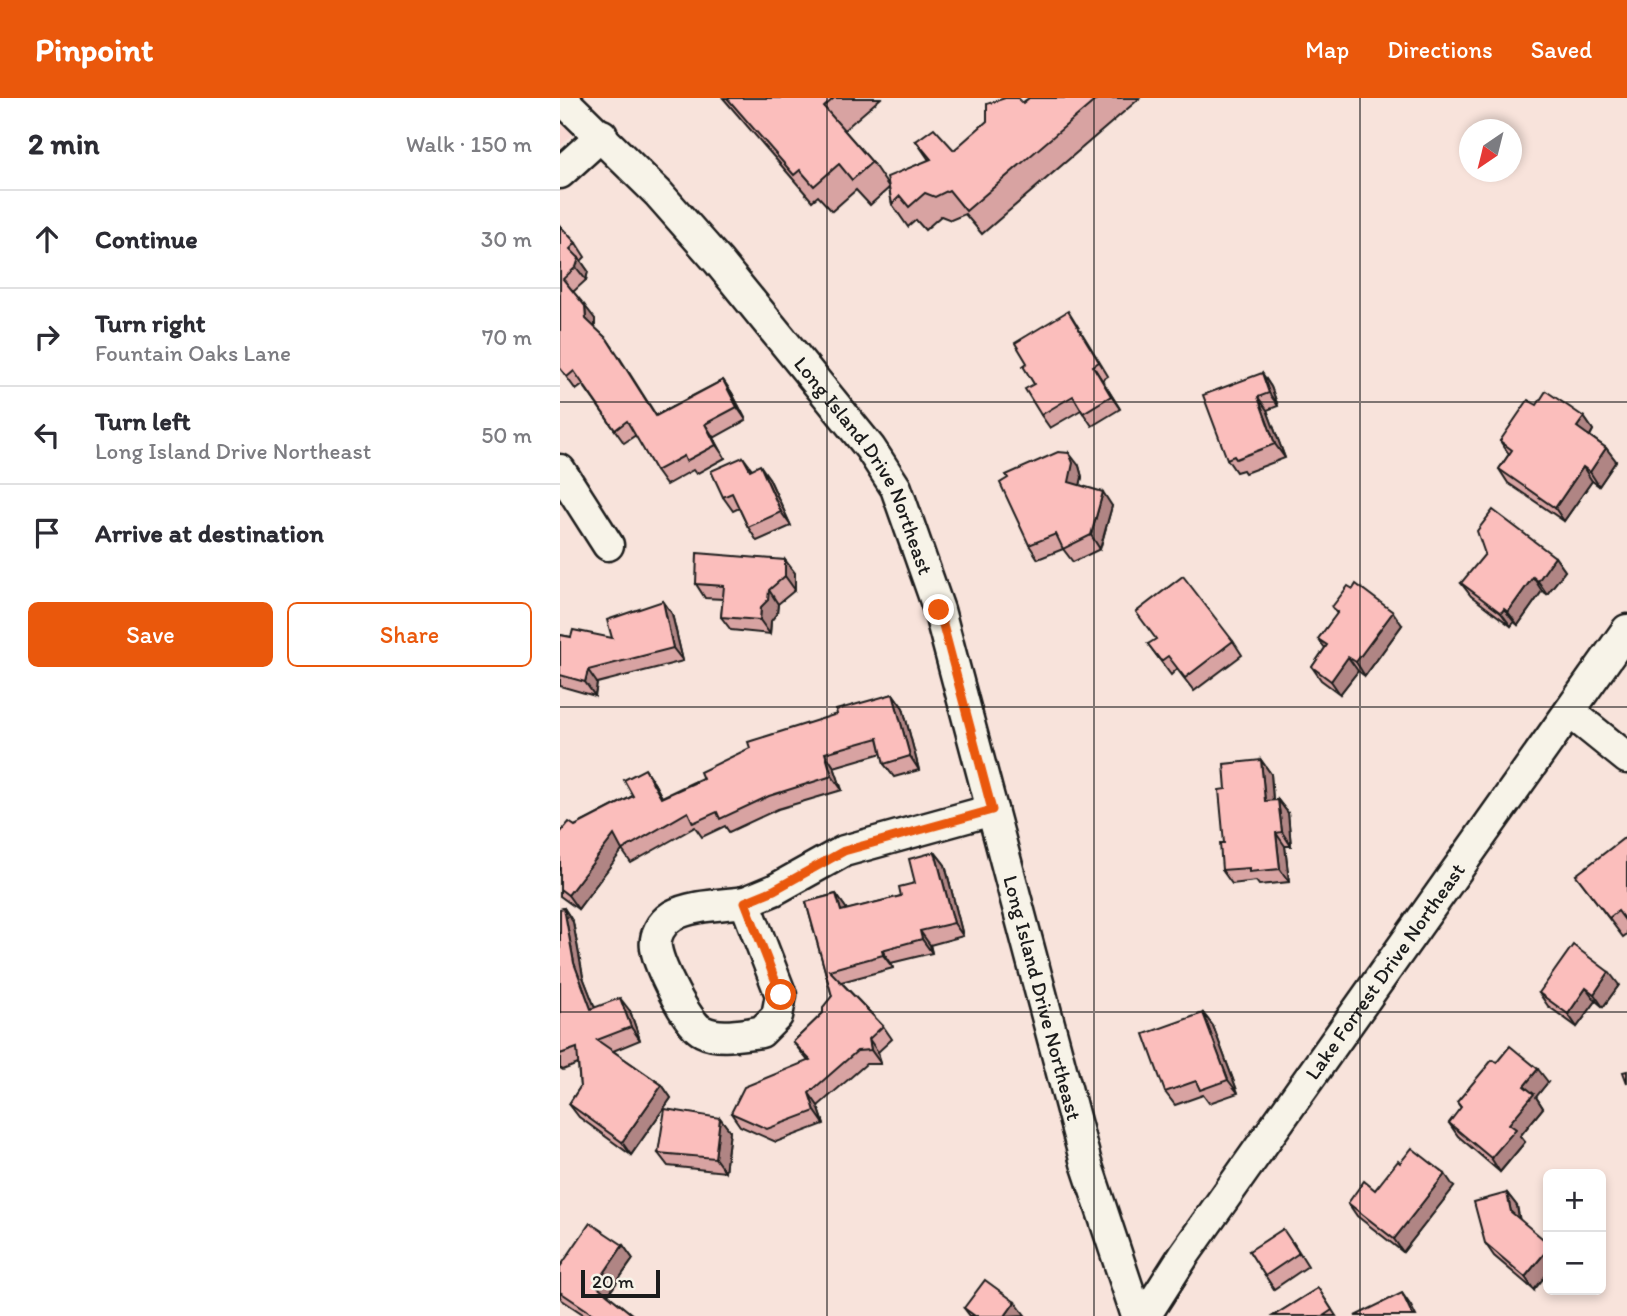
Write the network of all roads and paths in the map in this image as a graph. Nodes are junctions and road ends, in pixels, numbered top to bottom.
1 (561, 98) edge
2 (602, 135) junction
3 (560, 173) edge
4 (560, 470) edge
5 (608, 545) dead end
6 (1627, 630) edge
7 (1570, 712) junction
8 (1627, 758) edge
9 (992, 810) junction
10 (745, 902) junction
11 (1137, 1316) edge
12 (1145, 1316) edge

1 - 2 street, Long Island Drive Northeast
2 - 3 street
2 - 9 street, Long Island Drive Northeast
4 - 5 street
6 - 7 street, Lake Forrest Drive Northeast
7 - 8 street
7 - 12 street, Lake Forrest Drive Northeast
9 - 10 street
9 - 11 street, Long Island Drive Northeast
10 - 10 street

